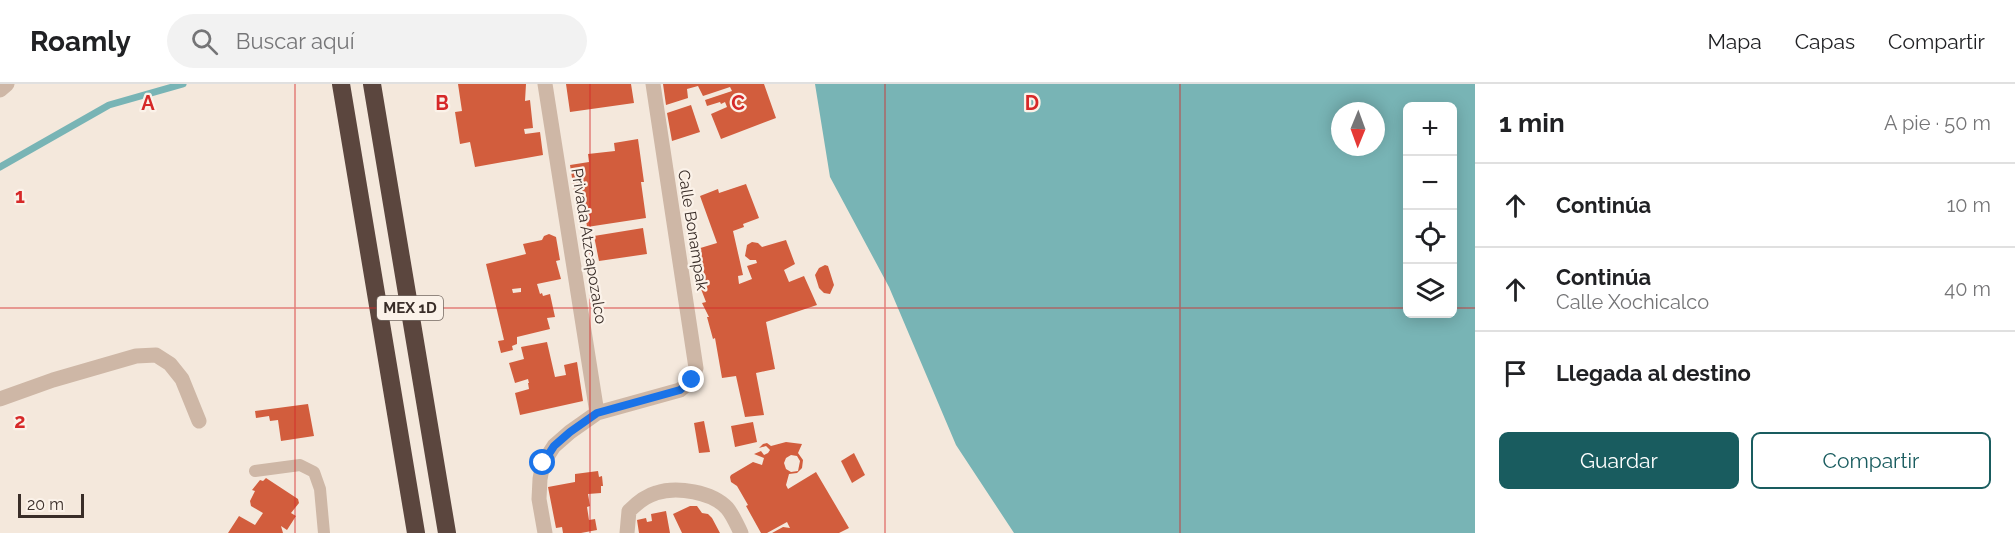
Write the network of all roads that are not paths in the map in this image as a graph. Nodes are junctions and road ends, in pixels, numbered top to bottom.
1 (8, 84) edge
2 (332, 84) edge
3 (341, 84) edge
4 (372, 84) edge
5 (546, 84) edge
6 (653, 84) edge
7 (0, 90) edge
8 (360, 200) junction
9 (0, 399) edge
10 (597, 413) junction
11 (199, 421) dead end
12 (255, 471) dead end
13 (324, 533) edge
14 (416, 533) edge
15 (447, 533) edge
16 (545, 533) edge
17 (627, 533) edge
18 (741, 533) edge

1 - 7 street
2 - 8 highway
3 - 8 highway, MEX 1D
4 - 15 highway, MEX 1D
5 - 10 street, Privada Atzcapozalco
6 - 10 street, Calle Bonampak
8 - 14 highway, MEX 1D
9 - 11 street
10 - 16 street
12 - 13 lane
17 - 18 street

